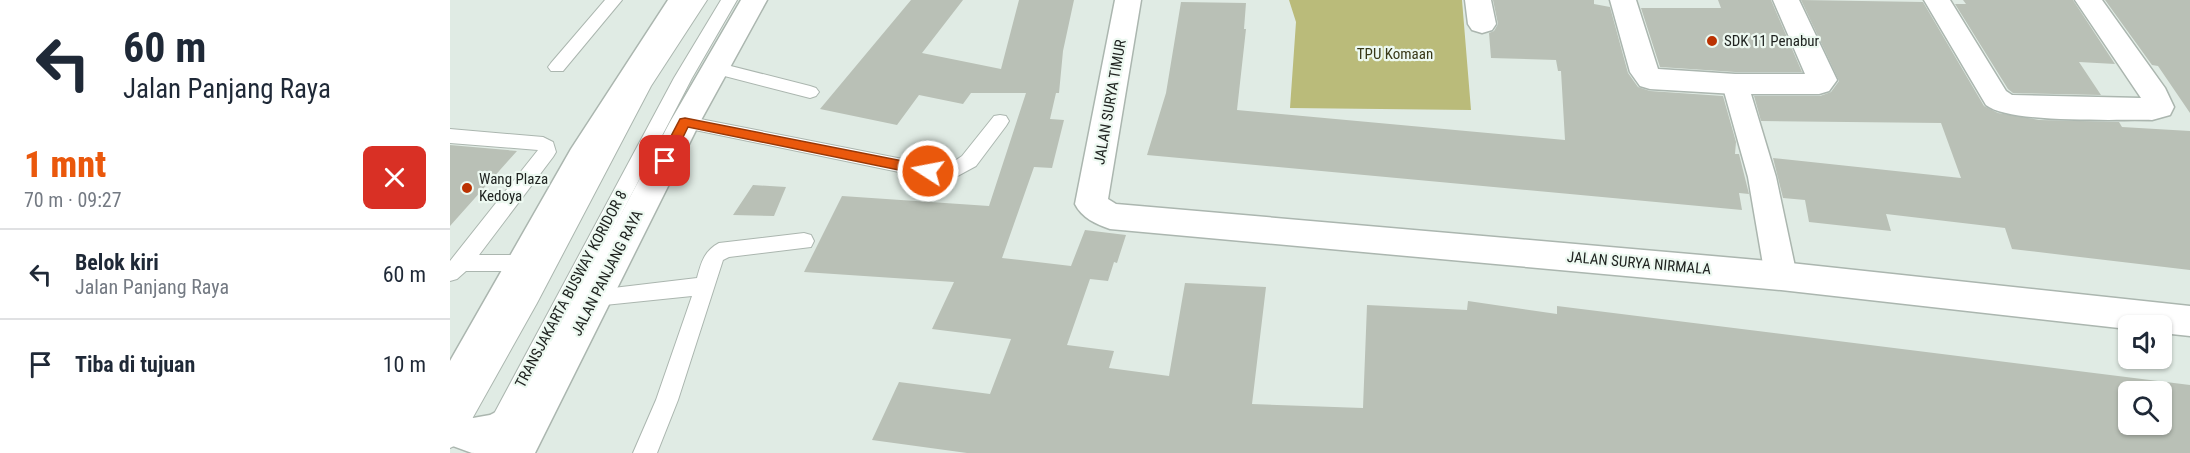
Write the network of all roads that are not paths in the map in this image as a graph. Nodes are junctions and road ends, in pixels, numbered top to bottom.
1 (614, 0) edge
2 (682, 0) edge
3 (699, 0) edge
4 (729, 0) edge
5 (754, 0) edge
6 (1128, 0) edge
7 (1623, 0) edge
8 (1786, 0) edge
9 (1937, 0) edge
10 (2088, 0) edge
11 (557, 67) dead end
12 (715, 68) junction
13 (1735, 84) junction
14 (810, 92) dead end
15 (1000, 121) dead end
16 (685, 122) junction
17 (450, 136) edge
18 (582, 156) junction
19 (542, 160) junction
20 (1091, 204) joint
21 (804, 241) dead end
22 (522, 263) junction
23 (456, 268) edge
24 (1780, 276) junction
25 (704, 286) junction
26 (595, 297) junction
27 (2190, 321) edge
28 (451, 420) edge
29 (499, 445) edge
30 (650, 452) edge

1 - 11 lane
2 - 18 street
3 - 28 lane
4 - 29 lane, TRANSJAKARTA BUSWAY KORIDOR 8
5 - 12 street, JALAN PANJANG RAYA
6 - 20 street, JALAN SURYA TIMUR
7 - 13 street
8 - 13 street
9 - 10 street
12 - 14 lane
12 - 16 street, JALAN PANJANG RAYA
13 - 24 street
15 - 16 lane
16 - 26 street, JALAN PANJANG RAYA
17 - 19 lane
18 - 19 lane
18 - 22 street
19 - 23 lane
20 - 24 street, JALAN SURYA NIRMALA
21 - 25 lane
22 - 23 lane
22 - 28 street
24 - 27 street, JALAN SURYA NIRMALA
25 - 26 lane
25 - 30 lane
26 - 29 street, JALAN PANJANG RAYA
28 - 29 street

